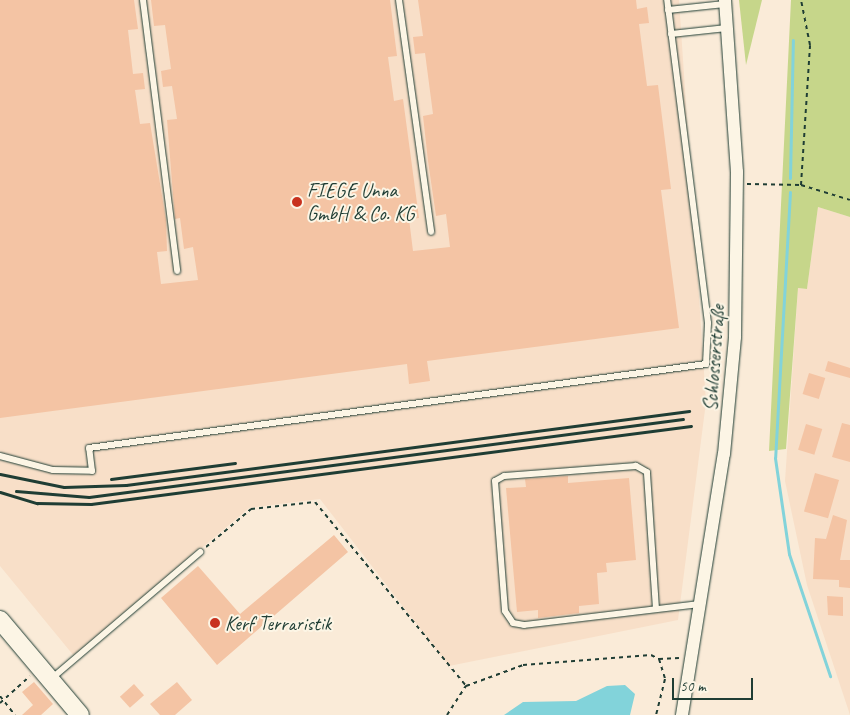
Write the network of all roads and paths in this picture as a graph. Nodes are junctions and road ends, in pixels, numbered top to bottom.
1 (143, 0) edge
2 (399, 0) edge
3 (667, 0) edge
4 (802, 0) edge
5 (725, 2) edge
6 (668, 10) junction
7 (728, 28) junction
8 (671, 34) junction
9 (747, 184) dead end
10 (801, 185) junction
11 (850, 200) edge
12 (431, 232) dead end
13 (177, 271) dead end
14 (0, 456) edge
15 (200, 552) joint
16 (699, 604) junction
17 (656, 609) junction
18 (0, 620) edge
19 (689, 658) junction
20 (659, 659) junction
21 (45, 673) junction
22 (466, 686) junction
23 (0, 696) edge
24 (5, 699) junction
25 (0, 703) edge
26 (15, 715) edge
27 (80, 715) edge
28 (447, 715) edge
29 (656, 715) edge
30 (682, 715) edge

1 - 13 lane
2 - 12 lane
3 - 6 lane
4 - 10 path
5 - 6 lane
5 - 7 street, Schlosserstraße
6 - 8 lane
7 - 8 lane
7 - 16 street, Schlosserstraße
8 - 14 lane
9 - 10 path
10 - 11 path
15 - 21 lane
15 - 22 path
16 - 17 lane
16 - 19 street, Schlosserstraße
17 - 17 lane
18 - 21 main road
19 - 20 path
19 - 30 street, Schlosserstraße
20 - 22 path
20 - 29 path
21 - 24 path
21 - 27 main road
22 - 28 path
23 - 24 path
24 - 25 path
24 - 26 path

